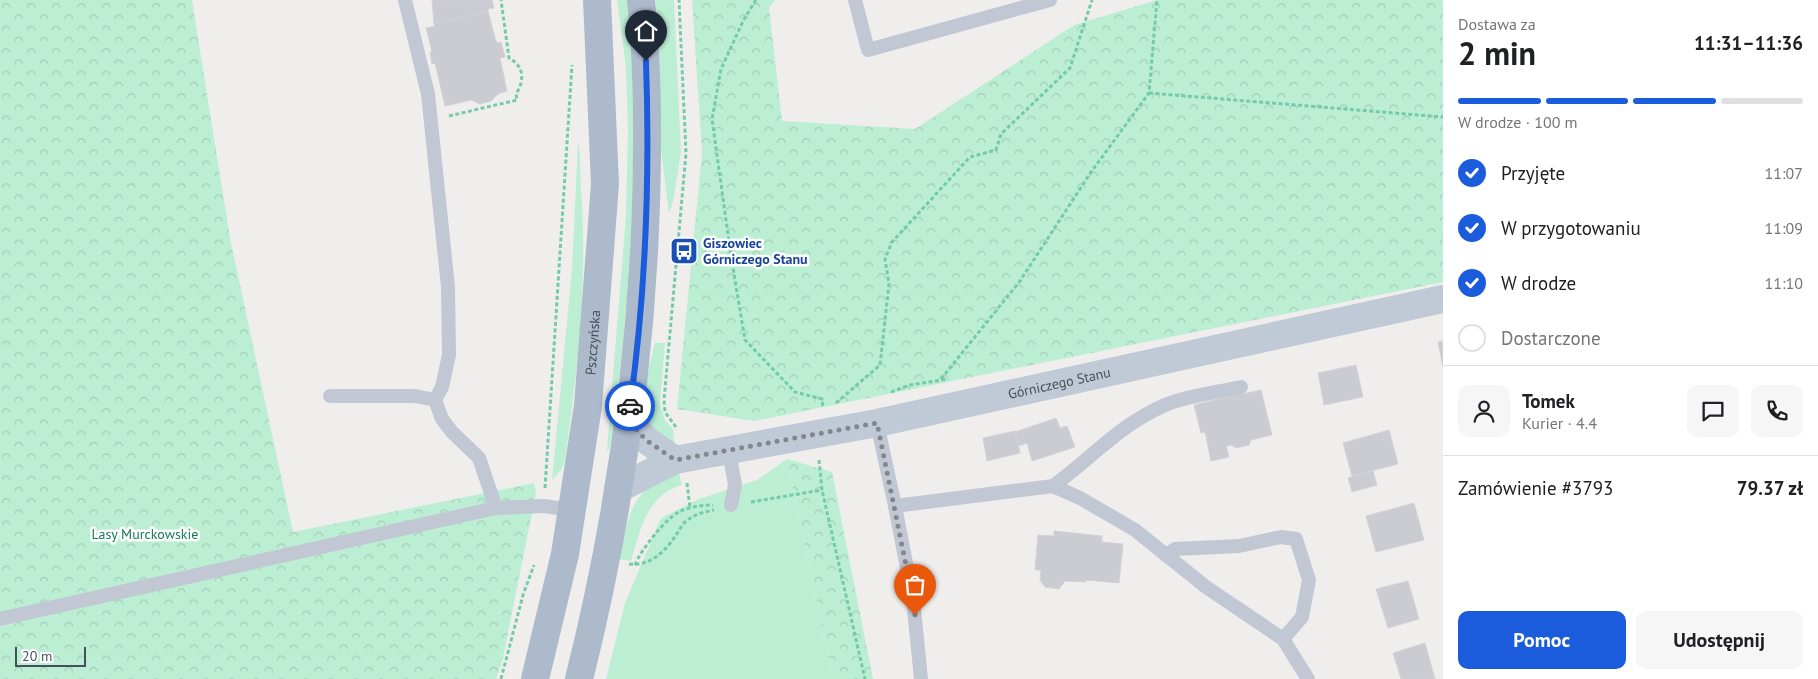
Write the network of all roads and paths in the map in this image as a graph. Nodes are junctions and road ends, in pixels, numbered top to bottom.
1 (405, 0) edge
2 (501, 0) edge
3 (597, 0) edge
4 (642, 0) edge
5 (679, 0) edge
6 (756, 0) edge
7 (855, 0) edge
8 (1050, 0) edge
9 (1092, 0) edge
10 (1157, 0) edge
11 (573, 56) dead end
12 (1149, 93) junction
13 (1443, 117) edge
14 (432, 120) junction
15 (1443, 299) edge
16 (941, 380) dead end
17 (1241, 387) dead end
18 (330, 396) dead end
19 (434, 400) junction
20 (832, 407) dead end
21 (628, 420) junction
22 (877, 423) junction
23 (821, 424) junction
24 (729, 451) junction
25 (680, 459) junction
26 (1053, 486) junction
27 (618, 489) junction
28 (822, 490) junction
29 (731, 505) junction
30 (544, 506) junction
31 (894, 506) junction
32 (496, 508) junction
33 (572, 510) junction
34 (1166, 555) junction
35 (539, 557) dead end
36 (0, 619) edge
37 (1283, 639) junction
38 (501, 679) edge
39 (535, 679) edge
40 (579, 679) edge
41 (865, 679) edge
42 (921, 679) edge
43 (1308, 679) edge

1 - 14 lane
2 - 14 path
3 - 33 main road, Pszczyńska
4 - 21 main road
5 - 25 path
6 - 23 path
7 - 8 lane
9 - 20 path
10 - 12 path
11 - 30 path
12 - 13 path
12 - 16 path
14 - 19 lane
15 - 22 street, Górniczego Stanu
17 - 26 lane
18 - 19 lane
19 - 32 lane
21 - 25 street
21 - 27 main road
22 - 23 street, Górniczego Stanu
22 - 31 lane
23 - 24 street, Górniczego Stanu
23 - 28 path
24 - 25 street, Górniczego Stanu
24 - 29 lane
25 - 27 street, Górniczego Stanu
26 - 31 lane
26 - 34 lane
27 - 40 main road
28 - 29 path
28 - 41 path
29 - 29 path
30 - 32 lane
30 - 33 lane
31 - 42 lane
32 - 36 lane
33 - 39 main road, Pszczyńska
34 - 37 lane
34 - 37 lane
35 - 38 path
37 - 43 lane

